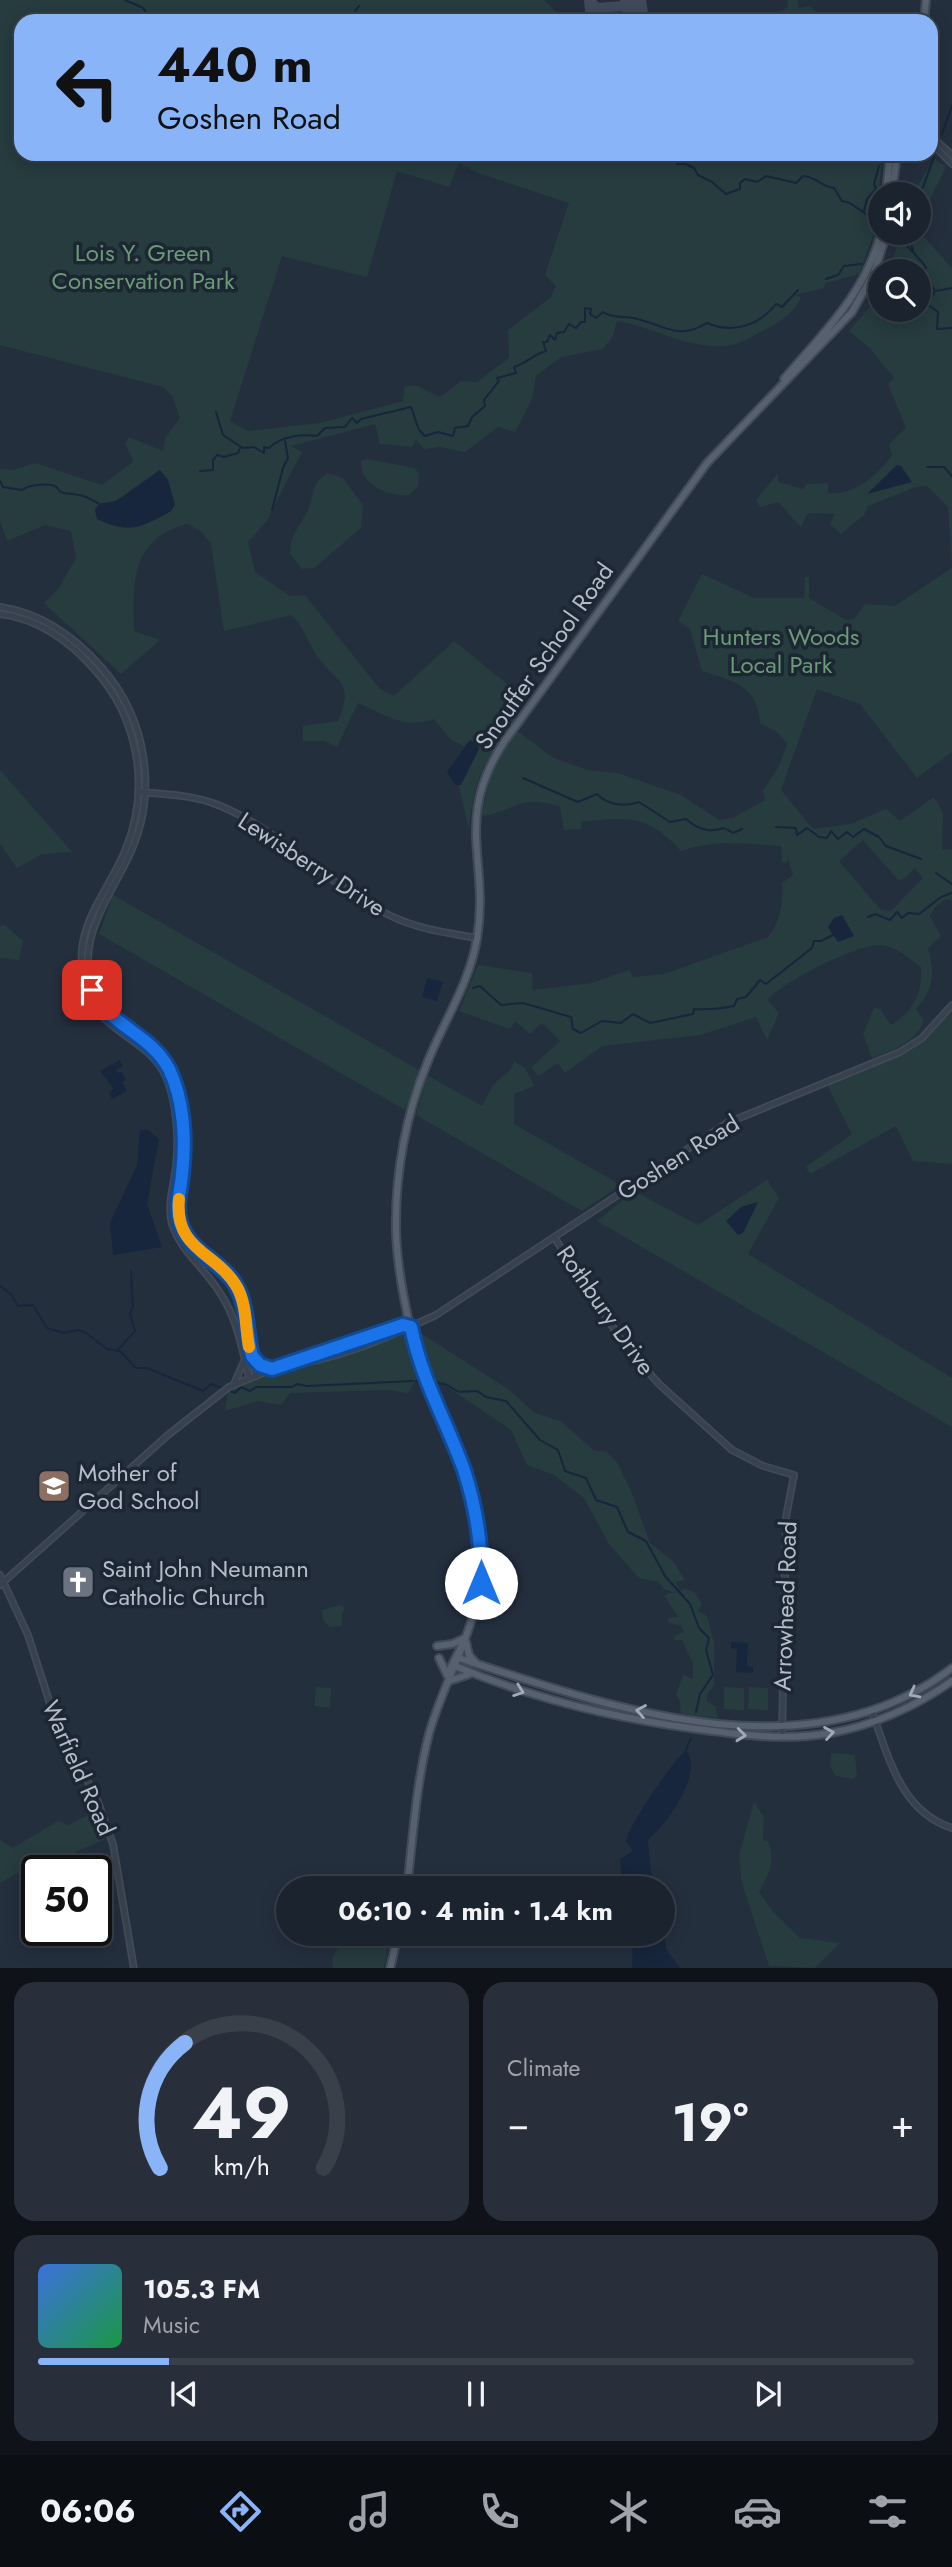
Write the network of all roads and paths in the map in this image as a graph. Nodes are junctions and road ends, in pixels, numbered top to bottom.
1 (938, 142) edge
2 (938, 150) edge
3 (952, 155) edge
4 (889, 161) edge
5 (896, 161) edge
6 (952, 164) edge
7 (887, 182) edge
8 (894, 182) edge
9 (880, 245) edge
10 (0, 607) edge
11 (0, 614) edge
12 (139, 792) junction
13 (146, 793) junction
14 (477, 938) junction
15 (952, 1005) edge
16 (554, 1237) junction
17 (411, 1327) junction
18 (244, 1356) junction
19 (252, 1356) junction
20 (275, 1368) junction
21 (252, 1377) junction
22 (234, 1385) junction
23 (794, 1475) joint
24 (0, 1575) edge
25 (2, 1583) edge
26 (465, 1640) junction
27 (437, 1646) dead end
28 (439, 1658) dead end
29 (460, 1658) junction
30 (477, 1664) junction
31 (455, 1666) junction
32 (952, 1668) edge
33 (473, 1673) junction
34 (449, 1679) junction
35 (952, 1681) edge
36 (872, 1712) junction
37 (875, 1721) junction
38 (782, 1728) junction
39 (782, 1738) junction
40 (952, 1828) edge
41 (409, 1876) edge
42 (395, 1946) edge
43 (134, 1968) edge
44 (390, 1968) edge

1 - 3 street
2 - 6 street
4 - 7 main road
5 - 8 main road
9 - 14 main road, Snouffer School Road
10 - 13 street
11 - 12 street
12 - 13 street, Lewisberry Drive
12 - 18 street
13 - 14 street, Lewisberry Drive
13 - 19 street
14 - 17 main road, Snouffer School Road
15 - 16 street, Goshen Road
16 - 17 street, Goshen Road
16 - 23 street, Rothbury Drive
17 - 20 street, Goshen Road
17 - 20 street, Goshen Road
17 - 26 main road, Snouffer School Road
18 - 21 street
18 - 22 street
19 - 20 street
19 - 21 street
20 - 21 street, Goshen Road
21 - 22 street, Goshen Road
22 - 25 street, Goshen Road
23 - 38 street, Arrowhead Road
24 - 25 street, Warfield Road
25 - 43 street, Warfield Road
26 - 27 main road
26 - 29 main road
26 - 30 main road
26 - 34 main road
28 - 34 main road
29 - 30 main road
29 - 31 main road
38 -> 30 main road
31 - 33 main road
31 - 34 main road
32 -> 36 main road
33 - 34 main road
33 -> 39 main road
34 - 41 main road
35 - 37 main road
36 - 37 street
36 - 38 main road
39 -> 37 main road
37 - 40 street
38 - 39 street, Arrowhead Road
42 - 44 main road

